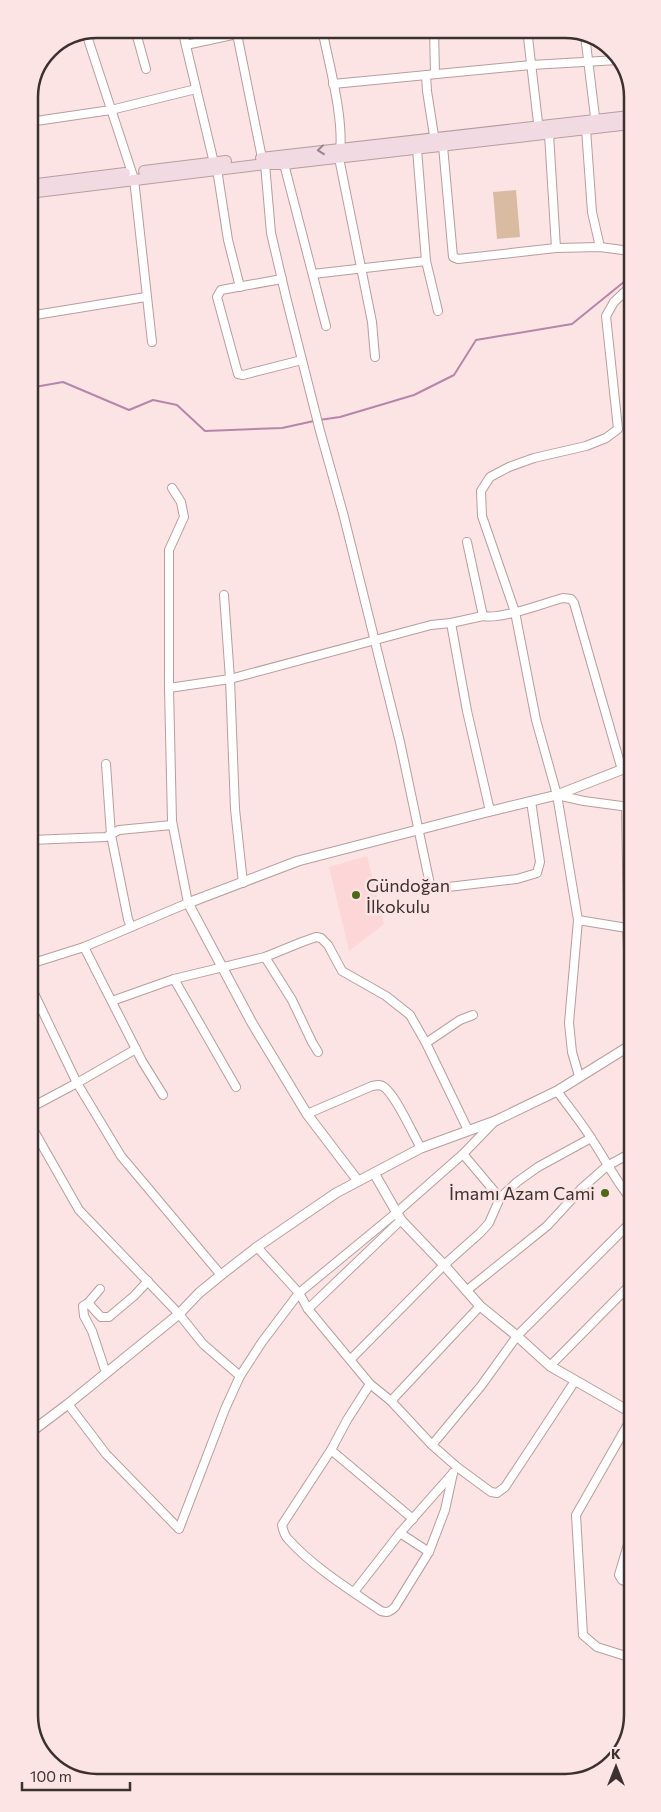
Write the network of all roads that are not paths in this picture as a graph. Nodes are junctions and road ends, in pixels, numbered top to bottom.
1 (138, 38) edge
2 (184, 38) edge
3 (212, 38) edge
4 (238, 38) edge
5 (324, 38) edge
6 (434, 38) edge
7 (528, 38) edge
8 (88, 39) edge
9 (586, 42) edge
10 (186, 45) junction
11 (612, 61) edge
12 (588, 63) junction
13 (531, 65) junction
14 (146, 69) dead end
15 (435, 74) junction
16 (426, 75) junction
17 (333, 84) junction
18 (196, 89) junction
19 (111, 110) junction
20 (624, 117) edge
21 (38, 121) edge
22 (596, 124) junction
23 (624, 124) edge
24 (586, 129) junction
25 (542, 132) junction
26 (437, 144) junction
27 (417, 149) junction
28 (340, 153) junction
29 (263, 161) junction
30 (284, 164) junction
31 (215, 166) junction
32 (133, 176) junction
33 (38, 184) edge
34 (38, 192) edge
35 (600, 247) junction
36 (556, 248) junction
37 (624, 250) edge
38 (426, 261) junction
39 (362, 268) junction
40 (312, 274) junction
41 (282, 279) junction
42 (240, 287) junction
43 (624, 293) edge
44 (146, 297) junction
45 (438, 311) dead end
46 (38, 315) edge
47 (326, 326) dead end
48 (152, 342) dead end
49 (375, 357) dead end
50 (302, 360) junction
51 (172, 488) dead end
52 (467, 542) dead end
53 (224, 595) dead end
54 (515, 612) junction
55 (483, 616) junction
56 (450, 624) junction
57 (374, 640) junction
58 (230, 679) junction
59 (168, 688) junction
60 (106, 764) dead end
61 (622, 770) joint
62 (557, 795) junction
63 (531, 801) junction
64 (624, 806) edge
65 (490, 811) junction
66 (172, 825) junction
67 (418, 830) junction
68 (111, 834) junction
69 (38, 840) edge
70 (243, 883) junction
71 (188, 903) junction
72 (578, 920) junction
73 (131, 927) junction
74 (624, 928) edge
75 (84, 946) junction
76 (265, 957) junction
77 (38, 961) edge
78 (222, 967) junction
79 (174, 979) junction
80 (112, 1001) junction
81 (38, 1003) edge
82 (473, 1015) dead end
83 (426, 1043) junction
84 (136, 1049) junction
85 (624, 1049) edge
86 (318, 1052) dead end
87 (579, 1076) junction
88 (77, 1083) junction
89 (236, 1087) dead end
90 (557, 1091) junction
91 (163, 1095) dead end
92 (38, 1104) edge
93 (307, 1114) junction
94 (496, 1121) junction
95 (468, 1130) junction
96 (38, 1138) edge
97 (591, 1138) junction
98 (420, 1148) junction
99 (463, 1154) junction
100 (624, 1157) edge
101 (607, 1166) junction
102 (374, 1173) junction
103 (358, 1181) junction
104 (624, 1188) edge
105 (500, 1198) junction
106 (399, 1217) junction
107 (624, 1229) edge
108 (257, 1247) junction
109 (444, 1265) junction
110 (221, 1275) junction
111 (148, 1281) junction
112 (100, 1289) dead end
113 (466, 1291) junction
114 (299, 1293) junction
115 (624, 1293) edge
116 (88, 1303) junction
117 (480, 1306) junction
118 (308, 1309) junction
119 (179, 1314) junction
120 (517, 1336) junction
121 (351, 1360) junction
122 (550, 1366) junction
123 (106, 1373) junction
124 (240, 1376) junction
125 (576, 1381) junction
126 (370, 1384) junction
127 (391, 1401) junction
128 (68, 1404) junction
129 (624, 1408) edge
130 (38, 1427) edge
131 (624, 1431) edge
132 (432, 1445) junction
133 (331, 1450) junction
134 (455, 1470) junction
135 (413, 1519) junction
136 (400, 1533) junction
137 (429, 1552) junction
138 (624, 1558) edge
139 (624, 1581) edge
140 (354, 1592) junction
141 (624, 1655) edge

1 - 14 street
2 - 10 street
3 - 10 street
4 - 29 street
5 - 17 street
6 - 15 street
7 - 13 street
8 - 19 street
9 - 12 street
10 - 18 street
11 - 12 street
12 - 13 street
12 - 22 street
13 - 15 street
13 - 25 street
15 - 16 street
16 - 17 street
16 - 26 street
17 - 28 street
18 - 19 street
18 - 31 street
19 - 21 street
19 - 32 street
20 - 22 main road
22 - 23 main road
22 - 24 main road
22 - 25 main road
24 - 25 main road
24 - 35 street
25 - 26 main road
25 - 36 street
26 - 27 main road
26 - 28 main road
26 - 36 street
27 - 28 main road
27 - 38 street
28 -> 29 main road
28 - 30 main road
28 - 39 street
29 - 30 main road
29 - 31 main road
29 - 41 street
30 - 40 street
31 - 32 main road
31 - 42 street
32 - 33 main road
32 - 34 main road
32 - 44 street
35 - 36 street
35 - 37 street
38 - 39 street
38 - 45 street
39 - 40 street
39 - 49 street
40 - 47 street
41 - 42 street
41 - 50 street
42 - 50 street
43 - 54 street
44 - 46 street
44 - 48 street
50 - 57 street
51 - 59 street
52 - 55 street
53 - 58 street
54 - 55 street
54 - 61 street
54 - 62 street
55 - 56 street
56 - 57 street
56 - 65 street
57 - 58 street
57 - 67 street
58 - 59 street
58 - 70 street
59 - 66 street
60 - 68 street
61 - 62 street
62 - 63 street
62 - 64 street
62 - 72 street
63 - 65 street
63 - 67 street
65 - 67 street
66 - 68 street
66 - 71 street
67 - 70 street
68 - 69 street
68 - 73 street
70 - 71 street
71 - 73 street
71 - 78 street
72 - 74 street
72 - 87 street
73 - 75 street
75 - 77 street
75 - 80 street
76 - 78 street
76 - 83 street
76 - 86 street
78 - 79 street
78 - 93 street
79 - 80 street
79 - 89 street
80 - 84 street
81 - 88 street
82 - 83 street
83 - 95 street
84 - 88 street
84 - 91 street
85 - 87 street
87 - 90 street
88 - 92 street
88 - 110 street
90 - 94 street
90 - 97 street
93 - 98 street
93 - 103 street
94 - 95 street
94 - 99 street
95 - 98 street
96 - 111 street
97 - 101 street
97 - 105 street
98 - 102 street
99 - 105 street
99 - 106 street
100 - 101 street
101 - 104 street
101 - 113 street
102 - 103 street
102 - 106 street
103 - 108 street
105 - 109 street
106 - 109 street
106 - 114 street
106 - 118 street
107 - 120 street
108 - 110 street
108 - 114 street
109 - 113 street
109 - 121 street
110 - 119 street
111 - 116 street
111 - 119 street
112 - 116 street
113 - 117 street
114 - 118 street
114 - 124 street
115 - 122 street
116 - 123 street
117 - 120 street
117 - 127 street
118 - 121 street
119 - 123 street
119 - 124 street
120 - 122 street
120 - 132 street
121 - 126 street
122 - 125 street
123 - 128 street
124 - 128 street
125 - 129 street
125 - 134 street
126 - 127 street
126 - 133 street
127 - 132 street
128 - 130 street
131 - 141 street
132 - 134 street
133 - 135 street
133 - 140 street
134 - 135 street
134 - 137 street
135 - 136 street
136 - 137 street
136 - 140 street
137 - 140 street
138 - 139 street

